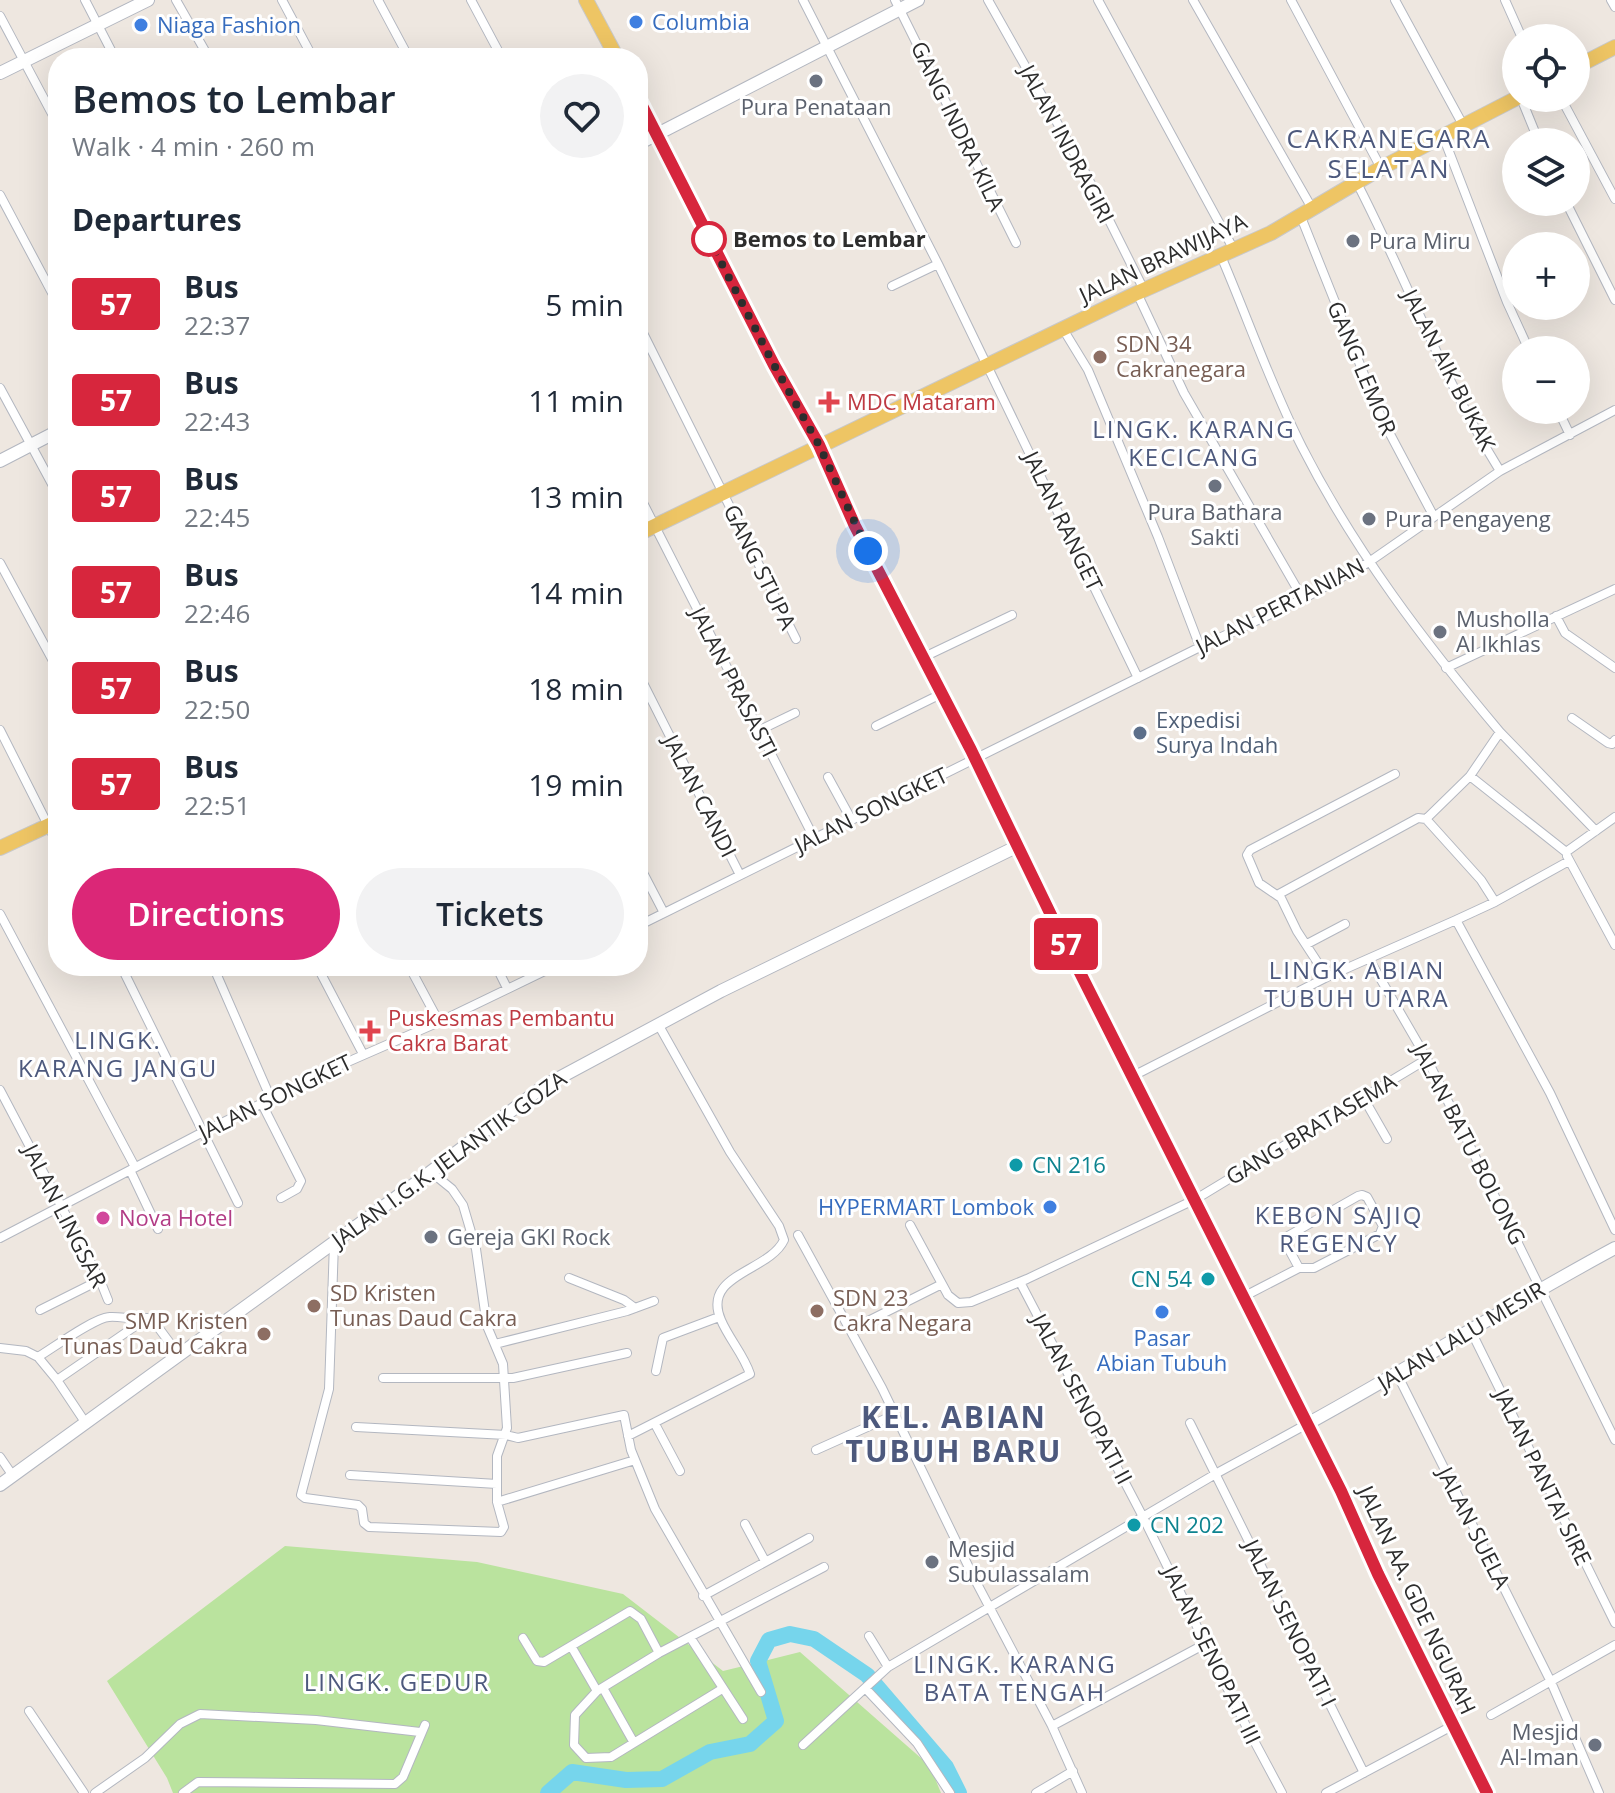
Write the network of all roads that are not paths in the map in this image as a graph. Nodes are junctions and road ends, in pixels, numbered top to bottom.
1 (85, 0) edge
2 (148, 0) edge
3 (176, 0) edge
4 (282, 0) edge
5 (378, 0) edge
6 (471, 0) edge
7 (586, 0) edge
8 (803, 0) edge
9 (918, 0) edge
10 (988, 0) edge
11 (1098, 0) edge
12 (1193, 0) edge
13 (1291, 0) edge
14 (1395, 0) edge
15 (1505, 0) edge
16 (1611, 0) edge
17 (897, 4) edge
18 (1615, 7) edge
19 (0, 16) edge
20 (98, 23) junction
21 (1516, 24) edge
22 (828, 46) junction
23 (1615, 47) edge
24 (110, 48) edge
25 (203, 48) edge
26 (308, 48) edge
27 (404, 48) edge
28 (497, 48) edge
29 (612, 48) edge
30 (24, 60) junction
31 (1590, 60) edge
32 (0, 73) edge
33 (48, 106) edge
34 (1502, 106) edge
35 (1568, 112) edge
36 (648, 117) edge
37 (1463, 125) junction
38 (657, 134) junction
39 (1443, 136) junction
40 (648, 139) edge
41 (1381, 168) junction
42 (1357, 183) junction
43 (0, 195) edge
44 (1615, 199) edge
45 (1307, 213) junction
46 (1573, 216) edge
47 (1016, 243) dead end
48 (1228, 253) junction
49 (938, 264) junction
50 (48, 285) edge
51 (892, 286) dead end
52 (1140, 291) junction
53 (1615, 300) edge
54 (1063, 329) junction
55 (1523, 336) edge
56 (648, 343) edge
57 (987, 365) junction
58 (0, 388) edge
59 (1615, 410) edge
60 (1565, 424) edge
61 (1570, 435) junction
62 (48, 436) edge
63 (34, 444) junction
64 (819, 445) junction
65 (0, 461) edge
66 (1500, 471) junction
67 (48, 474) edge
68 (724, 494) junction
69 (648, 512) edge
70 (1433, 515) junction
71 (655, 526) junction
72 (648, 529) edge
73 (1369, 562) junction
74 (0, 563) edge
75 (1615, 589) edge
76 (1303, 599) junction
77 (1012, 615) dead end
78 (1556, 616) junction
79 (796, 639) dead end
80 (1200, 647) junction
81 (48, 652) edge
82 (922, 658) junction
83 (1446, 668) junction
84 (1615, 668) edge
85 (1138, 678) junction
86 (648, 693) edge
87 (941, 694) junction
88 (795, 713) dead end
89 (1572, 718) dead end
90 (876, 726) dead end
91 (0, 730) edge
92 (758, 731) junction
93 (1500, 732) junction
94 (1615, 740) edge
95 (975, 759) junction
96 (1395, 774) dead end
97 (1470, 776) junction
98 (828, 777) dead end
99 (48, 815) edge
100 (1615, 817) edge
101 (851, 819) junction
102 (1426, 819) junction
103 (48, 826) edge
104 (1596, 831) junction
105 (814, 838) junction
106 (1018, 846) junction
107 (0, 848) edge
108 (1567, 856) junction
109 (740, 875) junction
110 (648, 882) edge
111 (1279, 894) junction
112 (1495, 902) junction
113 (664, 913) junction
114 (0, 914) edge
115 (1456, 920) junction
116 (648, 921) edge
117 (1345, 924) dead end
118 (1307, 944) junction
119 (1615, 945) edge
120 (1372, 958) junction
121 (126, 976) edge
122 (217, 976) edge
123 (322, 976) edge
124 (414, 976) edge
125 (501, 976) edge
126 (533, 976) edge
127 (1327, 977) junction
128 (507, 988) junction
129 (439, 1022) junction
130 (658, 1024) junction
131 (360, 1056) junction
132 (1427, 1059) junction
133 (1133, 1076) junction
134 (0, 1090) edge
135 (1363, 1097) junction
136 (266, 1102) junction
137 (203, 1132) junction
138 (1387, 1139) dead end
139 (132, 1169) junction
140 (431, 1172) junction
141 (281, 1198) dead end
142 (1196, 1199) junction
143 (238, 1203) dead end
144 (61, 1206) junction
145 (910, 1225) dead end
146 (158, 1229) dead end
147 (1615, 1230) edge
148 (798, 1235) dead end
149 (0, 1238) edge
150 (334, 1243) junction
151 (1615, 1248) edge
152 (1299, 1268) junction
153 (569, 1278) dead end
154 (100, 1280) junction
155 (1020, 1282) junction
156 (942, 1284) junction
157 (1541, 1289) junction
158 (1243, 1298) junction
159 (108, 1300) dead end
160 (654, 1301) dead end
161 (635, 1308) junction
162 (40, 1310) dead end
163 (719, 1317) junction
164 (147, 1318) junction
165 (850, 1330) junction
166 (1471, 1331) junction
167 (495, 1344) junction
168 (0, 1348) edge
169 (627, 1353) dead end
170 (178, 1354) junction
171 (38, 1357) junction
172 (656, 1371) dead end
173 (1397, 1374) junction
174 (504, 1377) junction
175 (383, 1378) dead end
176 (57, 1380) junction
177 (894, 1415) junction
178 (85, 1422) junction
179 (1190, 1423) dead end
180 (655, 1424) junction
181 (1307, 1424) junction
182 (356, 1427) dead end
183 (506, 1435) junction
184 (628, 1436) junction
185 (1615, 1440) edge
186 (816, 1450) dead end
187 (0, 1457) edge
188 (635, 1460) junction
189 (680, 1471) dead end
190 (1217, 1473) junction
191 (350, 1475) dead end
192 (13, 1476) junction
193 (497, 1484) junction
194 (0, 1485) edge
195 (497, 1502) junction
196 (1143, 1517) junction
197 (745, 1524) dead end
198 (809, 1538) dead end
199 (765, 1561) junction
200 (824, 1567) dead end
201 (703, 1596) junction
202 (990, 1607) junction
203 (720, 1623) junction
204 (1615, 1623) edge
205 (869, 1636) dead end
206 (690, 1637) junction
207 (523, 1638) dead end
208 (1205, 1644) junction
209 (1615, 1645) edge
210 (571, 1646) junction
211 (659, 1653) junction
212 (884, 1669) junction
213 (1551, 1682) junction
214 (868, 1687) junction
215 (722, 1689) junction
216 (600, 1690) junction
217 (761, 1692) dead end
218 (29, 1711) dead end
219 (1491, 1715) dead end
220 (743, 1719) dead end
221 (1052, 1726) junction
222 (1452, 1726) junction
223 (634, 1743) junction
224 (803, 1745) dead end
225 (1073, 1771) junction
226 (1364, 1773) junction
227 (84, 1793) edge
228 (95, 1793) edge
229 (183, 1793) edge
230 (950, 1793) edge
231 (1036, 1793) edge
232 (1082, 1793) edge
233 (1282, 1793) edge
234 (1326, 1793) edge
235 (1487, 1793) edge
236 (1599, 1793) edge

1 - 20 street
2 - 20 street
3 - 25 street
4 - 26 street
5 - 27 street
6 - 28 street
7 - 29 main road
8 - 22 street, JALAN RANGET
9 - 17 street
10 - 52 street, JALAN INDRAGIRI
11 - 48 street
12 - 45 street, GANG LEMOR
13 - 41 street
14 - 37 street
15 - 21 street
16 - 18 street
17 - 22 street
17 - 47 street, GANG INDRA KILA
19 - 30 street
20 - 24 street
20 - 30 street
22 - 38 street
22 - 49 street, JALAN RANGET
23 - 31 main road
30 - 32 street
30 - 33 street
34 - 37 main road, JALAN BRAWIJAYA
35 - 44 street
36 - 38 main road, JALAN AA. GDE NGURAH
37 - 39 main road, JALAN BRAWIJAYA
38 - 40 street
38 - 64 main road, JALAN AA. GDE NGURAH
39 - 41 main road, JALAN BRAWIJAYA
39 - 55 street
41 - 42 main road, JALAN BRAWIJAYA
42 - 45 main road, JALAN BRAWIJAYA
42 - 66 street, JALAN AIK BUKAK
43 - 50 street
45 - 48 main road, JALAN BRAWIJAYA
45 - 70 street, GANG LEMOR
46 - 53 street
48 - 52 main road, JALAN BRAWIJAYA
48 - 73 street
49 - 51 street
49 - 57 street, JALAN RANGET
52 - 54 main road, JALAN BRAWIJAYA
52 - 76 street, JALAN INDRAGIRI
54 - 57 main road, JALAN BRAWIJAYA
54 - 80 street
56 - 68 street, GANG STUPA
57 - 64 main road, JALAN BRAWIJAYA
57 - 85 street, JALAN RANGET
58 - 63 street
59 - 61 street, JALAN PERTANIAN
60 - 61 street
61 - 66 street, JALAN PERTANIAN
62 - 63 street
63 - 65 street
63 - 67 street
64 - 68 main road, JALAN BRAWIJAYA
64 - 82 main road, JALAN AA. GDE NGURAH
66 - 70 street, JALAN PERTANIAN
68 - 71 main road, JALAN BRAWIJAYA
68 - 79 street, GANG STUPA
69 - 71 street, JALAN PRASASTI
70 - 73 street, JALAN PERTANIAN
71 - 72 main road, JALAN BRAWIJAYA
71 - 92 street, JALAN PRASASTI
73 - 76 street, JALAN PERTANIAN
73 - 83 street
74 - 81 street
75 - 78 street
76 - 80 street, JALAN PERTANIAN
77 - 82 street
78 - 83 street
78 - 84 street
80 - 85 street, JALAN PERTANIAN
82 - 87 main road, JALAN AA. GDE NGURAH
83 - 93 street
85 - 95 street, JALAN PERTANIAN
86 - 109 street, JALAN CANDI
87 - 90 street
87 - 95 main road, JALAN AA. GDE NGURAH
88 - 92 street
89 - 94 street
91 - 99 street
92 - 105 street, JALAN PRASASTI
93 - 97 street
93 - 104 street
95 - 101 street, JALAN SONGKET
95 - 106 main road, JALAN AA. GDE NGURAH
96 - 111 street
97 - 102 street
97 - 108 street
98 - 101 street
100 - 104 street
101 - 105 street, JALAN SONGKET
102 - 111 street
102 - 112 street
103 - 107 main road
104 - 108 street
105 - 109 street, JALAN SONGKET
106 - 130 street, JALAN I.G.K. JELANTIK GOZA
106 - 133 main road, JALAN AA. GDE NGURAH
108 - 112 street
108 - 119 street
109 - 113 street, JALAN SONGKET
110 - 113 street
111 - 118 street
112 - 115 street
113 - 116 street, JALAN SONGKET
114 - 139 street
115 - 120 street
115 - 147 street
117 - 118 street
118 - 127 street
120 - 127 street
120 - 132 street, JALAN BATU BOLONG
121 - 137 street
122 - 136 street
123 - 131 street
124 - 129 street
125 - 128 street
126 - 128 street, JALAN SONGKET
127 - 133 street
128 - 129 street, JALAN SONGKET
129 - 131 street, JALAN SONGKET
130 - 140 street, JALAN I.G.K. JELANTIK GOZA
130 - 163 street
131 - 136 street, JALAN SONGKET
132 - 135 street, GANG BRATASEMA
132 - 157 street, JALAN BATU BOLONG
133 - 142 main road, JALAN AA. GDE NGURAH
134 - 144 street, JALAN LINGSAR
135 - 138 street
135 - 142 street, GANG BRATASEMA
136 - 137 street, JALAN SONGKET
136 - 141 street
137 - 139 street, JALAN SONGKET
137 - 143 street
139 - 144 street, JALAN SONGKET
139 - 146 street
140 - 150 street, JALAN I.G.K. JELANTIK GOZA
140 - 167 street
142 - 155 street, GANG BRATASEMA
142 - 158 main road, JALAN AA. GDE NGURAH
144 - 149 street, JALAN SONGKET
144 - 154 street, JALAN LINGSAR
145 - 156 street
148 - 165 street
150 - 170 street, JALAN I.G.K. JELANTIK GOZA
150 - 195 street
151 - 157 street, JALAN LALU MESIR
152 - 152 street
152 - 158 street
153 - 161 street
154 - 159 street, JALAN LINGSAR
154 - 162 street
155 - 156 street, GANG BRATASEMA
155 - 196 street, JALAN SENOPATI II
156 - 165 street
157 - 166 street, JALAN LALU MESIR
157 - 185 street, JALAN BATU BOLONG
158 - 181 main road, JALAN AA. GDE NGURAH
160 - 161 street
161 - 167 street
163 - 172 street
163 - 180 street
164 - 170 street
164 - 171 street
164 - 176 street
165 - 177 street
166 - 173 street, JALAN LALU MESIR
166 - 204 street, JALAN PANTAI SIRE
167 - 174 street
168 - 171 street
169 - 174 street
170 - 178 street, JALAN I.G.K. JELANTIK GOZA
171 - 176 street
173 - 181 street, JALAN LALU MESIR
173 - 213 street, JALAN SUELA
174 - 175 street
174 - 183 street
176 - 178 street
177 - 186 street
177 - 202 street
178 - 192 street, JALAN I.G.K. JELANTIK GOZA
179 - 190 street, JALAN SENOPATI I
180 - 184 street
180 - 189 street
181 - 190 street
181 - 222 main road, JALAN AA. GDE NGURAH
182 - 183 street
183 - 184 street
183 - 193 street
184 - 188 street
187 - 192 street
188 - 195 street
188 - 201 street
190 - 196 street
190 - 226 street, JALAN SENOPATI I
191 - 193 street
192 - 194 street, JALAN I.G.K. JELANTIK GOZA
193 - 195 street
196 - 202 street
196 - 208 street, JALAN SENOPATI III
197 - 199 street
198 - 199 street
199 - 201 street
200 - 203 street
201 - 203 street
202 - 212 street
202 - 221 street
203 - 206 street
203 - 217 street
205 - 212 street
206 - 211 street
206 - 215 street
207 - 210 street
208 - 221 street
208 - 233 street, JALAN SENOPATI III
209 - 213 street
210 - 211 street
210 - 216 street
211 - 216 street
212 - 214 street
213 - 219 street
213 - 236 street, JALAN SUELA
214 - 224 street
214 - 230 street
215 - 220 street
215 - 223 street
216 - 223 street
216 - 223 street
218 - 227 street
221 - 225 street
222 - 226 street
222 - 235 main road, JALAN AA. GDE NGURAH
225 - 231 street
225 - 232 street
226 - 234 street
228 - 229 street

